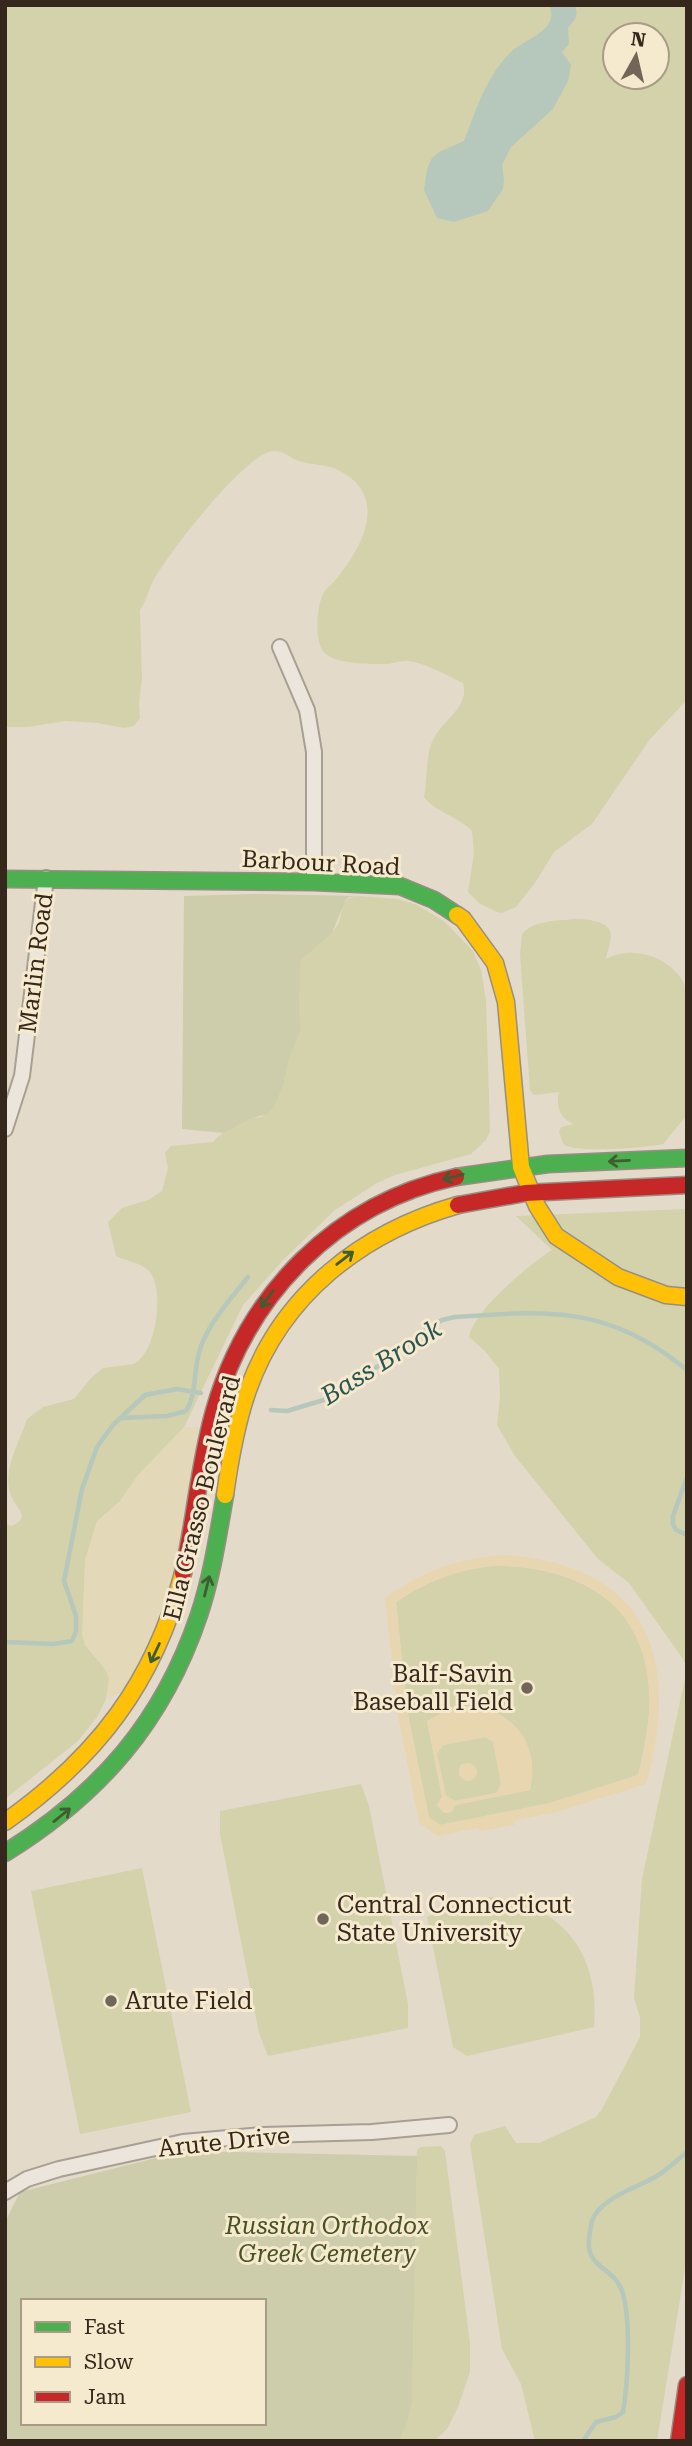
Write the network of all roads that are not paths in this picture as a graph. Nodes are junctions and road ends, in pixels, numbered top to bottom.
1 (280, 647) dead end
2 (47, 878) junction
3 (5, 879) edge
4 (314, 882) junction
5 (5, 1129) edge
6 (687, 1157) edge
7 (521, 1167) junction
8 (687, 1185) edge
9 (532, 1194) junction
10 (687, 1297) edge
11 (246, 1331) junction
12 (269, 1346) junction
13 (196, 1501) junction
14 (223, 1505) junction
15 (5, 1822) edge
16 (5, 1853) edge
17 (449, 2125) dead end
18 (5, 2192) edge
19 (687, 2385) edge
20 (679, 2441) edge

1 - 4 street
2 - 3 main road, Barbour Road
2 - 4 main road, Barbour Road
2 - 5 street, Marlin Road
4 - 7 main road, Barbour Road
6 -> 7 main road, Ella Grasso Boulevard
7 - 9 main road, Barbour Road
7 -> 11 main road, Ella Grasso Boulevard
8 - 9 main road, Ella Grasso Boulevard
9 - 10 main road, Barbour Road
12 -> 9 main road, Ella Grasso Boulevard
11 - 12 main road
11 - 13 main road, Ella Grasso Boulevard
12 - 14 main road, Ella Grasso Boulevard
13 - 14 main road
13 -> 15 main road, Ella Grasso Boulevard
16 -> 14 main road, Ella Grasso Boulevard
17 - 18 street, Arute Drive
19 - 20 main road

